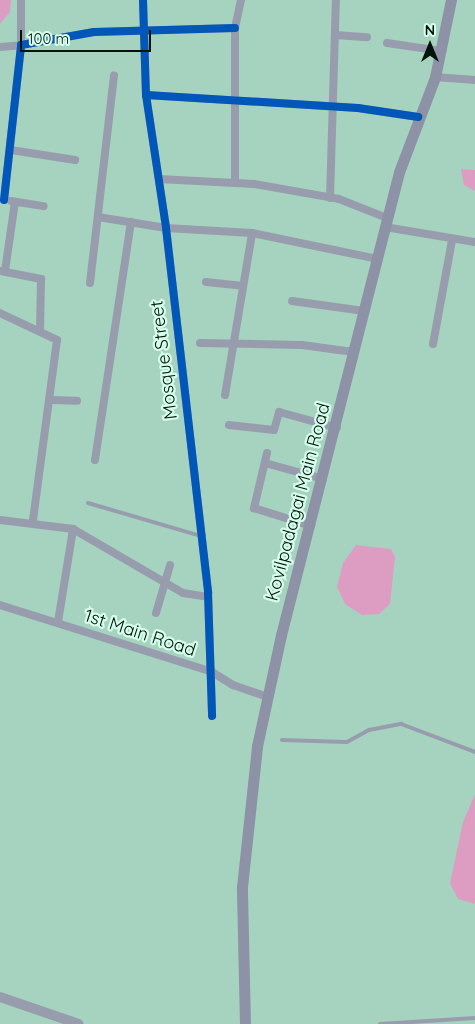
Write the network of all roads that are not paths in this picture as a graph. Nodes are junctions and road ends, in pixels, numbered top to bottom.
1 (21, 0) edge
2 (143, 0) edge
3 (241, 0) edge
4 (336, 0) edge
5 (451, 0) edge
6 (235, 28) junction
7 (143, 31) junction
8 (336, 35) junction
9 (367, 37) dead end
10 (387, 43) dead end
11 (21, 45) junction
12 (0, 47) edge
13 (442, 51) junction
14 (114, 75) dead end
15 (435, 77) junction
16 (475, 80) edge
17 (146, 95) junction
18 (236, 100) junction
19 (335, 107) junction
20 (418, 117) junction
21 (11, 150) junction
22 (75, 160) dead end
23 (159, 179) junction
24 (234, 183) junction
25 (330, 198) junction
26 (2, 200) edge
27 (15, 202) junction
28 (44, 206) dead end
29 (98, 217) junction
30 (131, 222) junction
31 (386, 223) junction
32 (166, 228) junction
33 (252, 233) junction
34 (452, 240) junction
35 (475, 242) edge
36 (378, 259) junction
37 (2, 271) edge
38 (206, 282) dead end
39 (90, 284) dead end
40 (243, 286) junction
41 (292, 301) dead end
42 (364, 311) junction
43 (0, 312) edge
44 (40, 329) junction
45 (233, 342) junction
46 (200, 343) dead end
47 (433, 344) dead end
48 (354, 352) junction
49 (225, 395) dead end
50 (52, 400) junction
51 (76, 401) dead end
52 (229, 425) dead end
53 (337, 428) junction
54 (267, 453) dead end
55 (95, 460) dead end
56 (265, 463) junction
57 (323, 479) junction
58 (88, 503) dead end
59 (0, 520) edge
60 (33, 521) junction
61 (311, 526) junction
62 (73, 529) junction
63 (201, 536) junction
64 (170, 565) dead end
65 (167, 583) junction
66 (208, 597) junction
67 (0, 605) edge
68 (156, 613) dead end
69 (58, 622) junction
70 (212, 672) junction
71 (268, 697) junction
72 (212, 716) dead end
73 (282, 740) dead end
74 (475, 752) edge
75 (0, 997) edge
76 (444, 1018) junction
77 (475, 1018) edge
78 (55, 1020) edge
79 (79, 1024) edge
80 (245, 1024) edge
81 (380, 1024) edge
82 (444, 1024) edge

1 - 11 street
2 - 7 street, Mosque Street
3 - 6 street
4 - 8 street
5 - 13 main road, Kovilpadagai Main Road
6 - 7 street
6 - 18 street
7 - 11 street
7 - 17 street, Mosque Street
8 - 9 street
8 - 19 street
10 - 13 street
11 - 12 street
11 - 21 street
13 - 15 main road, Kovilpadagai Main Road
14 - 29 street
15 - 16 street
15 - 20 main road, Kovilpadagai Main Road
17 - 18 street
17 - 23 street, Mosque Street
18 - 19 street
18 - 24 street
19 - 20 street
19 - 25 street
20 - 31 main road, Kovilpadagai Main Road
21 - 22 street
21 - 26 street
23 - 24 street
23 - 32 street, Mosque Street
24 - 25 street
25 - 31 street
26 - 27 street
27 - 28 street
27 - 37 street
29 - 30 street
29 - 39 street
30 - 32 street
30 - 55 street
31 - 34 street
31 - 36 main road, Kovilpadagai Main Road
32 - 33 street
32 - 63 street, Mosque Street
33 - 36 street
33 - 40 street
34 - 35 street
34 - 47 street
36 - 42 main road, Kovilpadagai Main Road
37 - 44 street
38 - 40 street
40 - 45 street
41 - 42 street
42 - 48 main road, Kovilpadagai Main Road
43 - 44 street
44 - 50 street
45 - 46 street
45 - 48 street
45 - 49 street
48 - 53 main road, Kovilpadagai Main Road
50 - 51 street
50 - 60 street
52 - 53 street
53 - 57 main road, Kovilpadagai Main Road
54 - 56 street
56 - 57 street
56 - 61 street
57 - 61 main road, Kovilpadagai Main Road
58 - 63 lane
59 - 60 street
60 - 62 street
61 - 71 main road, Kovilpadagai Main Road
62 - 65 street
62 - 69 street
63 - 66 street, Mosque Street
64 - 65 street
65 - 66 street
65 - 68 street
66 - 70 street, Mosque Street
67 - 69 street, 1st Main Road
69 - 70 street, 1st Main Road
70 - 71 street, 1st Main Road
70 - 72 street, Mosque Street
71 - 80 main road, Kovilpadagai Main Road
73 - 74 lane
75 - 78 street
76 - 77 lane
76 - 81 lane
76 - 82 lane
78 - 79 street

